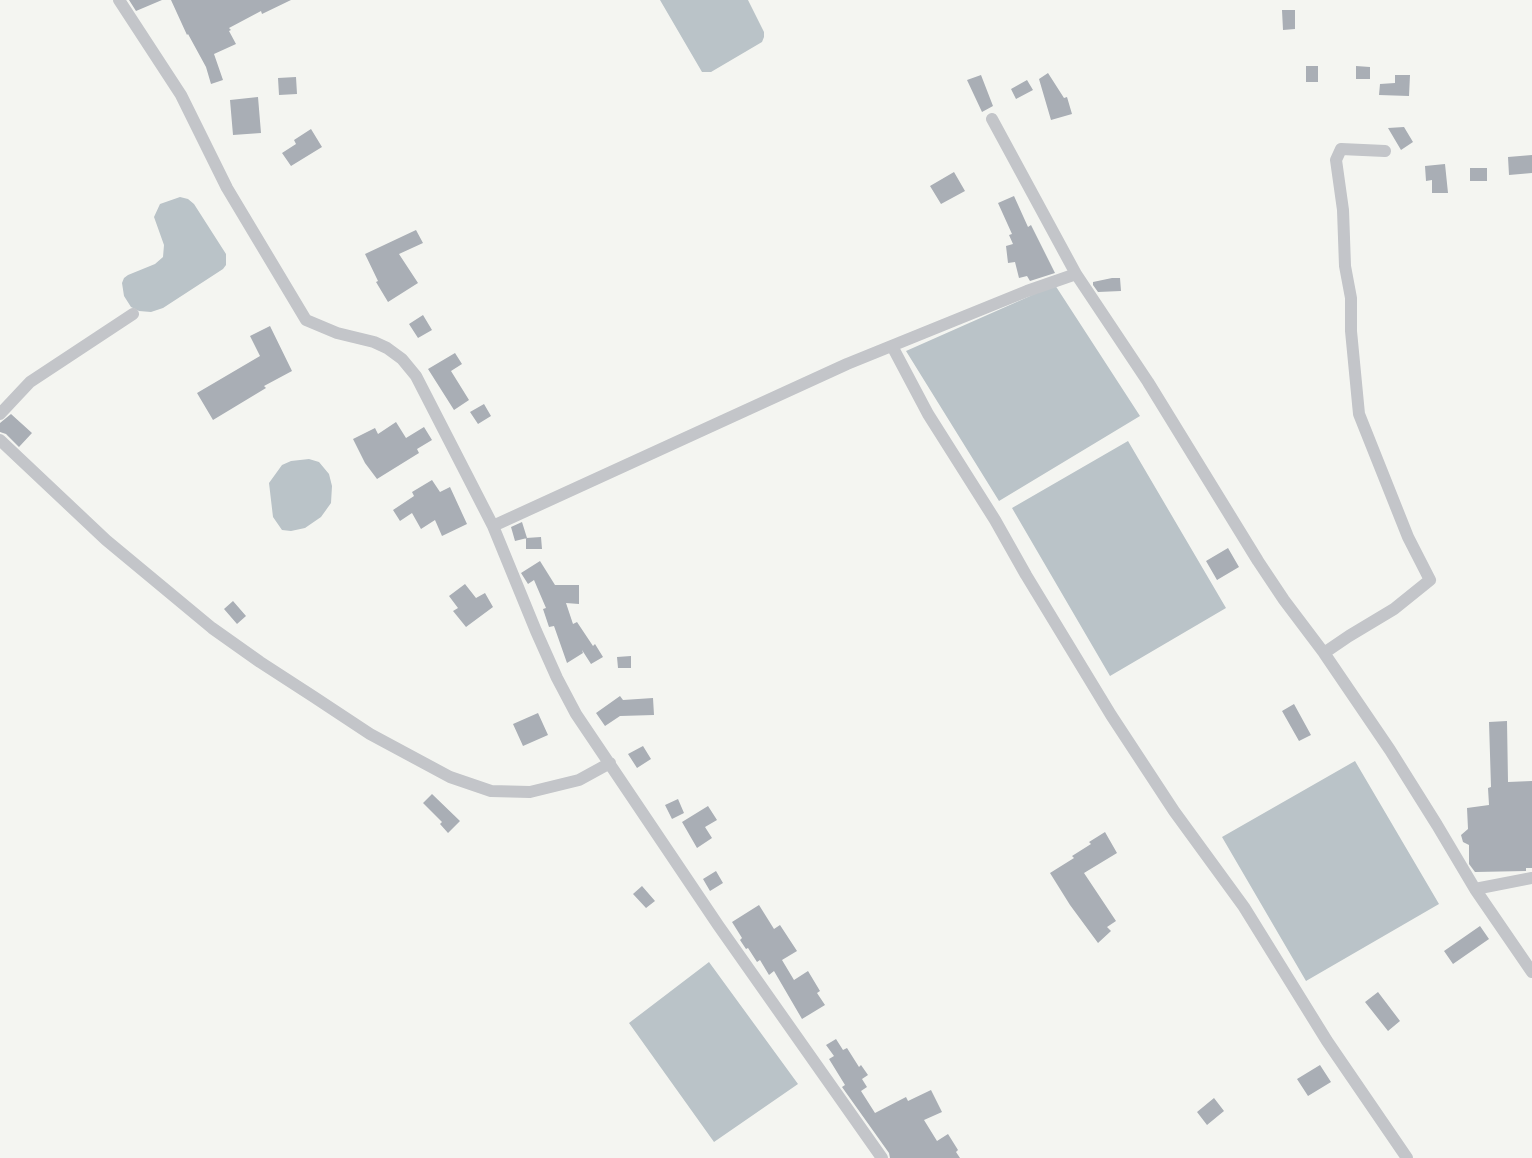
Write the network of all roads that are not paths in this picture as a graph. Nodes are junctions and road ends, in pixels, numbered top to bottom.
1 (119, 0) edge
2 (992, 119) dead end
3 (1385, 151) dead end
4 (1076, 274) junction
5 (134, 314) dead end
6 (892, 346) junction
7 (0, 414) edge
8 (0, 440) edge
9 (493, 526) junction
10 (1324, 654) junction
11 (610, 762) junction
12 (1532, 878) edge
13 (1475, 889) junction
14 (1532, 972) edge
15 (882, 1158) edge
16 (1406, 1158) edge

1 - 9 street
2 - 4 street
3 - 10 street
4 - 6 street
4 - 10 street
5 - 7 street
6 - 9 street
6 - 16 street
8 - 11 street
9 - 11 street
10 - 13 street
11 - 15 street
12 - 13 street
13 - 14 street

